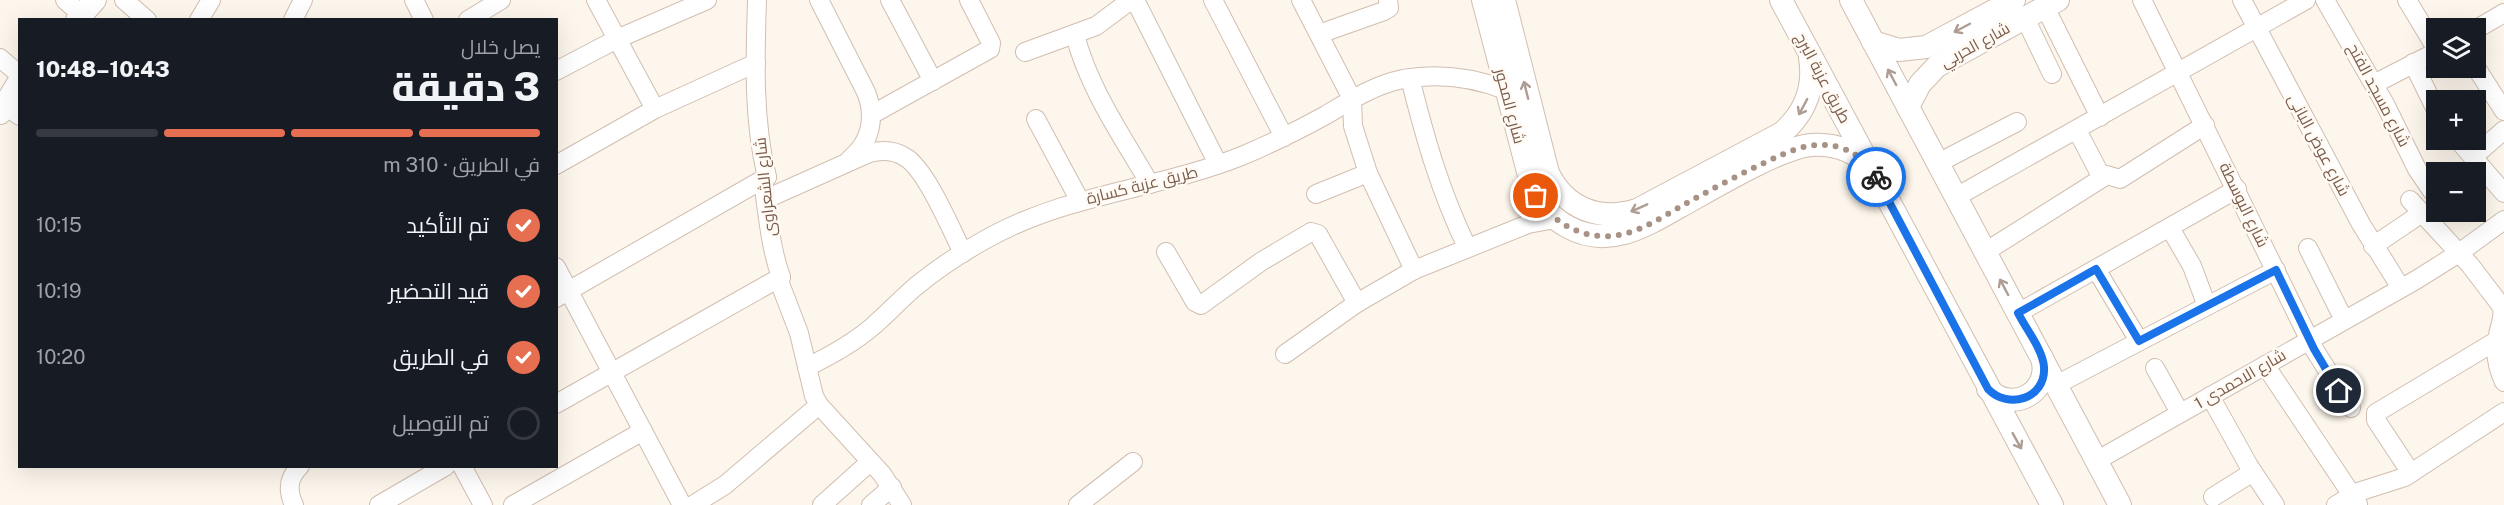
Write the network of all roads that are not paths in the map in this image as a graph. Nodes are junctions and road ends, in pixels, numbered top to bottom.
1 (124, 0) edge
2 (303, 0) edge
3 (414, 0) edge
4 (501, 0) edge
5 (596, 0) edge
6 (707, 0) edge
7 (757, 0) edge
8 (819, 0) edge
9 (890, 0) edge
10 (969, 0) edge
11 (1133, 0) edge
12 (1213, 0) edge
13 (1301, 0) edge
14 (1388, 0) edge
15 (1483, 0) edge
16 (1504, 0) edge
17 (1781, 0) edge
18 (1851, 0) edge
19 (2142, 0) edge
20 (2242, 0) edge
21 (2306, 0) edge
22 (2325, 0) edge
23 (2407, 0) edge
24 (2052, 3) edge
25 (2019, 9) edge
26 (2504, 13) edge
27 (145, 18) edge
28 (294, 18) edge
29 (423, 18) edge
30 (471, 18) edge
31 (2486, 24) edge
32 (2257, 28) junction
33 (2426, 33) edge
34 (1318, 34) junction
35 (1075, 35) junction
36 (617, 39) junction
37 (1873, 42) junction
38 (1808, 51) junction
39 (1025, 52) dead end
40 (2426, 56) edge
41 (0, 58) edge
42 (756, 63) junction
43 (2413, 63) junction
44 (558, 70) edge
45 (18, 73) edge
46 (2179, 73) junction
47 (2052, 74) dead end
48 (1410, 78) junction
49 (2483, 78) edge
50 (933, 81) junction
51 (2374, 84) junction
52 (18, 85) edge
53 (1505, 90) junction
54 (2426, 90) edge
55 (1352, 99) junction
56 (1908, 107) junction
57 (655, 109) junction
58 (8, 111) edge
59 (2504, 111) edge
60 (871, 115) junction
61 (2100, 117) junction
62 (1036, 119) dead end
63 (2017, 122) dead end
64 (2205, 125) junction
65 (2077, 130) junction
66 (2504, 130) edge
67 (1284, 137) junction
68 (1786, 141) junction
69 (2467, 150) edge
70 (2473, 157) junction
71 (849, 160) junction
72 (1938, 163) junction
73 (558, 164) edge
74 (1218, 164) junction
75 (1870, 166) junction
76 (1368, 173) junction
77 (767, 177) junction
78 (2102, 178) junction
79 (2426, 182) edge
80 (1150, 184) junction
81 (2237, 189) junction
82 (2504, 193) edge
83 (1316, 195) dead end
84 (1956, 197) junction
85 (766, 199) junction
86 (1080, 201) junction
87 (1555, 219) junction
88 (2504, 220) edge
89 (2170, 228) junction
90 (2373, 246) junction
91 (1467, 247) junction
92 (2308, 248) dead end
93 (963, 252) junction
94 (1166, 252) dead end
95 (1985, 252) junction
96 (2459, 253) junction
97 (2096, 269) junction
98 (1414, 270) junction
99 (2276, 270) junction
100 (558, 275) edge
101 (781, 277) junction
102 (2401, 288) junction
103 (563, 294) edge
104 (1358, 303) junction
105 (2207, 306) junction
106 (2018, 313) junction
107 (2503, 319) edge
108 (2344, 320) junction
109 (2310, 340) junction
110 (2139, 341) junction
111 (2496, 341) junction
112 (1285, 354) dead end
113 (2042, 358) junction
114 (2265, 365) junction
115 (807, 367) junction
116 (2155, 368) dead end
117 (612, 373) junction
118 (2504, 382) edge
119 (2056, 385) junction
120 (1988, 389) junction
121 (2210, 396) junction
122 (558, 403) edge
123 (819, 405) junction
124 (2350, 408) dead end
125 (2504, 412) edge
126 (2180, 413) junction
127 (643, 431) junction
128 (2096, 461) junction
129 (870, 462) junction
130 (1133, 462) dead end
131 (298, 468) edge
132 (443, 468) edge
133 (463, 468) edge
134 (2253, 472) junction
135 (2411, 473) junction
136 (892, 488) junction
137 (2213, 497) dead end
138 (2356, 500) edge
139 (294, 505) edge
140 (379, 505) edge
141 (483, 505) edge
142 (513, 505) edge
143 (682, 505) edge
144 (693, 505) edge
145 (822, 505) edge
146 (871, 505) edge
147 (902, 505) edge
148 (1078, 505) edge
149 (2052, 505) edge
150 (2120, 505) edge
151 (2275, 505) edge
152 (2336, 505) edge

1 - 27 street
2 - 28 street
3 - 29 street
4 - 30 street
5 - 36 street
6 - 36 street
7 - 42 street, شارع الشعراوى
8 - 60 street
9 - 50 street
10 - 50 street
11 - 35 street
11 - 74 street
12 - 67 street
13 - 34 street
14 - 34 street
15 - 53 street, شارع المحور
68 -> 16 street, شارع المحور
17 - 38 street, طريق عزبة البرج
18 - 37 street
19 - 46 street, شارع البوسطة
20 - 32 street, شارع عوض البانى
21 - 32 street
22 - 51 street, شارع مسجد الفتح
23 - 33 street
24 - 25 street, شارع الحربي
24 - 61 street
25 -> 37 street, شارع الحربي
25 - 47 street
25 - 56 street, شارع الحربي
26 - 31 street
32 - 46 street
32 - 90 street, شارع عوض البانى
34 - 55 street
35 - 39 street
35 - 80 street
36 - 44 street
36 - 57 street
56 -> 37 street
38 -> 68 street, شارع المحور
38 - 75 street, طريق عزبة البرج
40 - 43 street
41 - 45 street
42 - 57 street
42 - 77 street, شارع الشعراوى
43 - 51 street
43 - 54 street
46 - 61 street
46 - 64 street, شارع البوسطة
48 - 53 street, طريق عزبة كسارة
48 - 55 street, طريق عزبة كسارة
48 - 91 street
49 - 59 street
50 - 60 street
51 - 79 street, شارع مسجد الفتح
52 - 58 street
53 - 87 street, شارع المحور
55 - 67 street, طريق عزبة كسارة
55 - 76 street
56 - 72 street
57 - 73 street
60 - 71 street
61 - 65 street
62 - 86 street
63 - 72 street
64 - 78 street
64 - 81 street, شارع البوسطة
65 - 78 street
65 - 84 street
66 - 70 street
67 - 74 street, طريق عزبة كسارة
68 - 75 street, شارع المحور
68 - 87 street, شارع المحور
69 - 70 street
70 - 82 street
71 - 85 street
71 - 93 street
72 - 84 street
74 - 80 street, طريق عزبة كسارة
75 - 120 street, طريق عزبة البرج
76 - 83 street
76 - 98 street
77 - 85 street, شارع الشعراوى
77 - 103 street
78 - 95 street
80 - 86 street, طريق عزبة كسارة
81 - 89 street
81 - 99 street, شارع البوسطة
84 - 95 street
85 - 101 street, شارع الشعراوى
86 - 93 street, طريق عزبة كسارة
87 - 91 street
88 - 96 street, شارع الاحمدى 1
89 - 97 street
89 - 105 street
90 - 96 street
90 - 102 street, شارع عوض البانى
91 - 98 street
92 - 108 street
93 - 115 street, طريق عزبة كسارة
94 - 104 street
106 -> 95 street
96 - 102 street, شارع الاحمدى 1
96 - 107 street
97 - 106 street
97 - 110 street
98 - 104 street
99 - 105 street
99 - 109 street, شارع البوسطة
100 - 103 street
101 - 115 street, شارع الشعراوى
101 - 117 street
102 - 108 street, شارع الاحمدى 1
103 - 117 street
104 - 112 street
105 - 110 street
106 - 113 street
107 - 111 street
108 - 109 street, شارع الاحمدى 1
109 - 114 street, شارع الاحمدى 1
109 - 124 street, شارع البوسطة
110 - 119 street
111 - 118 street
111 - 135 street
113 - 119 street
113 - 120 street
114 - 121 street, شارع الاحمدى 1
114 - 138 street
115 - 123 street, شارع الشعراوى
116 - 126 street
117 - 122 street
117 - 127 street
119 - 128 street
120 -> 149 street, طريق عزبة البرج
121 - 126 street, شارع الاحمدى 1
121 - 134 street
123 - 129 street
123 - 144 street
125 - 135 street
126 - 128 street, شارع الاحمدى 1
127 - 142 street
127 - 143 street
128 - 150 street
129 - 136 street
129 - 145 street
130 - 148 street
131 - 139 street
132 - 140 street
133 - 141 street
134 - 137 street
134 - 151 street
135 - 138 street
136 - 146 street
136 - 147 street
138 - 152 street

